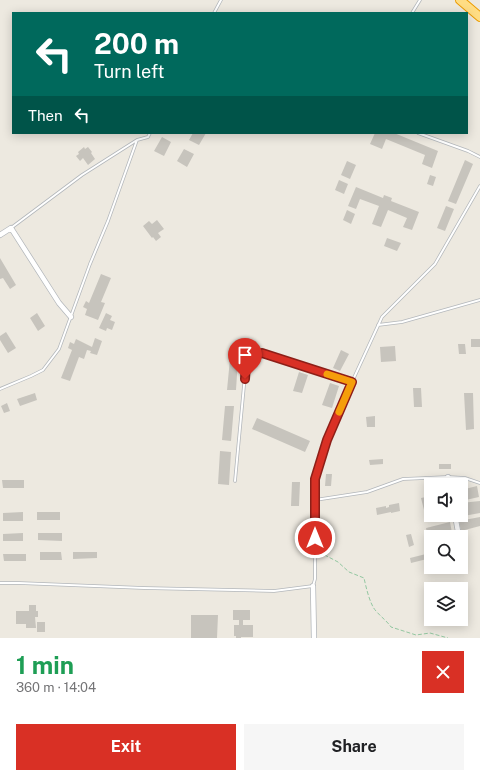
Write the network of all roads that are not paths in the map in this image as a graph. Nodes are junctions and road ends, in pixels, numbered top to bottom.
1 (221, 0) edge
2 (420, 0) edge
3 (460, 0) edge
4 (215, 12) edge
5 (413, 12) edge
6 (480, 17) edge
7 (150, 134) edge
8 (421, 134) edge
9 (137, 140) junction
10 (480, 157) edge
11 (480, 186) edge
12 (11, 228) junction
13 (0, 235) edge
14 (480, 300) edge
15 (71, 317) junction
16 (378, 325) junction
17 (352, 382) junction
18 (0, 389) edge
19 (448, 477) joint
20 (235, 481) dead end
21 (480, 483) edge
22 (315, 500) junction
23 (0, 583) edge
24 (313, 586) junction
25 (314, 638) edge

1 - 4 lane
2 - 5 lane
3 - 6 highway
7 - 9 lane
8 - 10 lane
9 - 12 lane
9 - 15 lane
11 - 16 lane
12 - 13 street
12 - 15 street
14 - 16 lane
15 - 18 lane
16 - 17 lane
17 - 20 lane
17 - 22 lane
19 - 21 lane
19 - 22 lane
22 - 24 lane
23 - 24 lane
24 - 25 street

